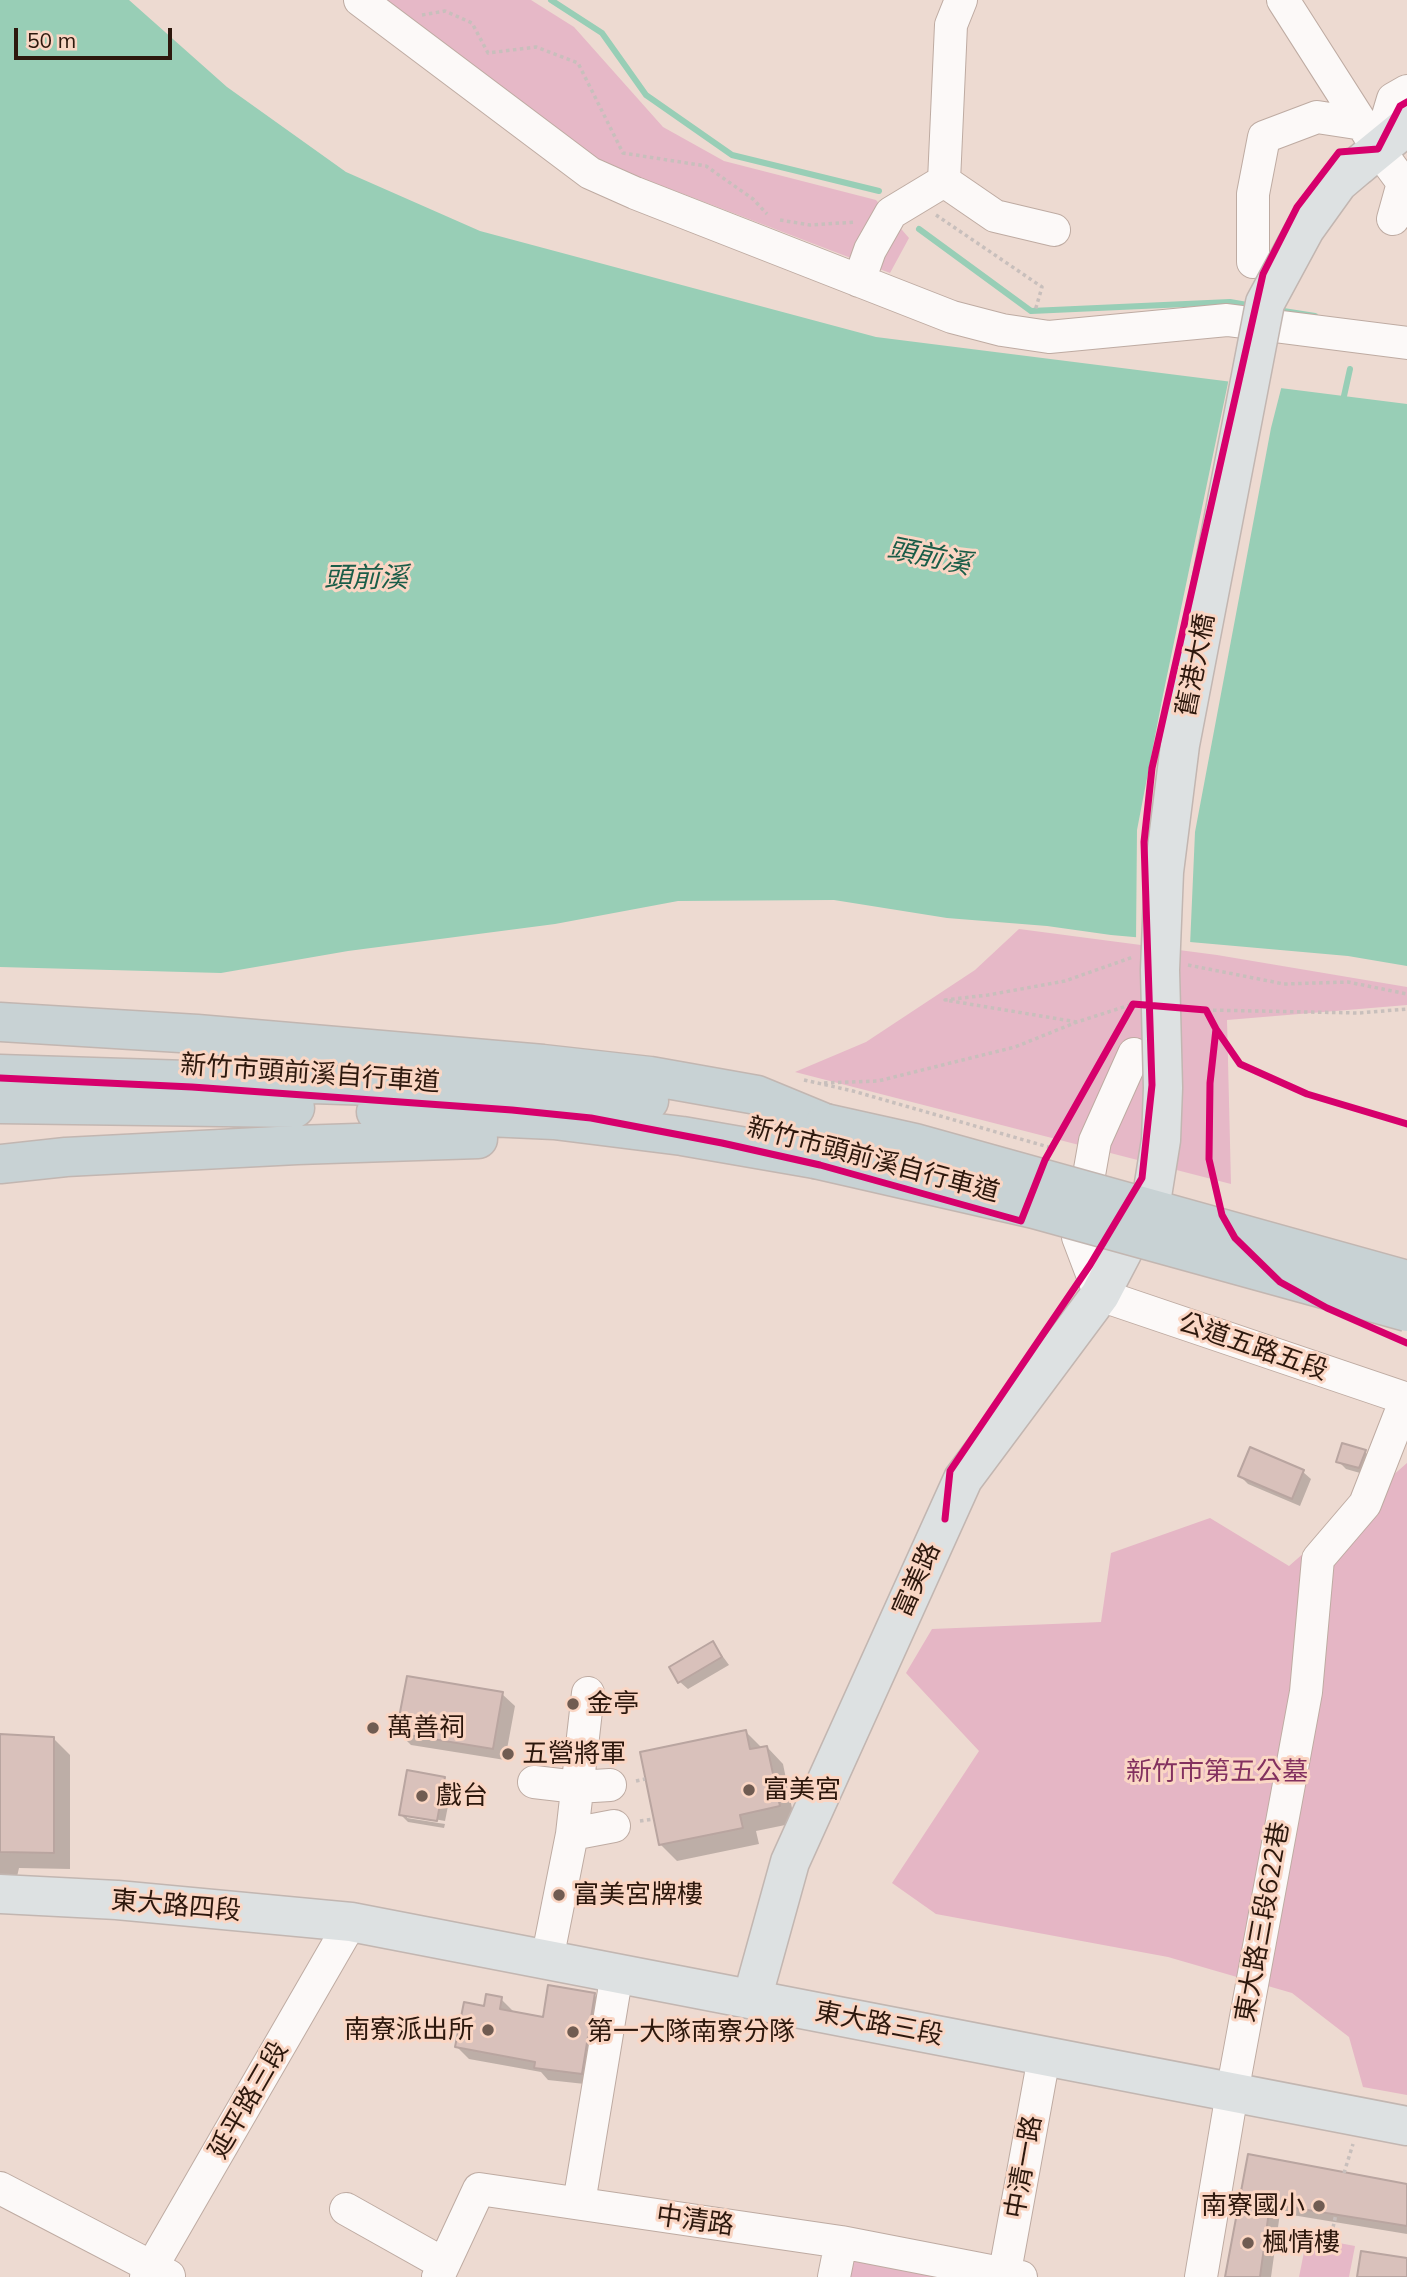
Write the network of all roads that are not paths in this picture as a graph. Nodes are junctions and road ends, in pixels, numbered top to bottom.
1 (360, 0) edge
2 (961, 0) edge
3 (1283, 0) edge
4 (1407, 91) edge
5 (1383, 142) edge
6 (944, 181) junction
7 (1393, 219) dead end
8 (1054, 230) dead end
9 (1254, 262) dead end
10 (859, 281) junction
11 (1407, 343) edge
12 (0, 1022) edge
13 (1134, 1054) dead end
14 (0, 1074) edge
15 (0, 1104) edge
16 (825, 1123) junction
17 (816, 1159) junction
18 (0, 1164) edge
19 (1152, 1196) joint
20 (1407, 1280) edge
21 (1100, 1295) junction
22 (1407, 1312) edge
23 (1407, 1399) edge
24 (588, 1693) dead end
25 (534, 1782) dead end
26 (610, 1785) dead end
27 (578, 1787) junction
28 (614, 1826) dead end
29 (572, 1834) junction
30 (0, 1894) edge
31 (351, 1922) junction
32 (547, 1960) junction
33 (617, 1973) junction
34 (752, 1999) junction
35 (1044, 2057) junction
36 (1232, 2094) junction
37 (1407, 2126) edge
38 (0, 2188) edge
39 (579, 2203) junction
40 (346, 2209) dead end
41 (841, 2242) junction
42 (441, 2271) edge
43 (156, 2274) edge
44 (1010, 2276) edge
45 (834, 2277) edge
46 (1201, 2277) edge

1 - 10 street
2 - 6 street
3 - 5 street
4 - 5 street
5 - 7 street
5 - 9 street
5 - 19 main road, 舊港大橋, bridge
6 - 8 street
6 - 10 street
10 - 11 street
12 - 16 highway
13 - 21 street
14 - 16 highway
15 - 17 highway
16 - 20 highway, bridge
17 - 18 highway
17 - 22 highway, bridge
19 - 21 main road, 富美路
21 - 23 street, 公道五路五段
21 - 34 main road, 富美路
23 - 36 street, 東大路三段622巷
24 - 27 street
25 - 27 street
26 - 27 street
27 - 29 street
28 - 29 street
29 - 32 street
30 - 31 main road, 東大路四段
31 - 32 main road, 東大路三段
31 - 43 street, 延平路三段
32 - 33 main road, 東大路三段
33 - 34 main road, 東大路三段
33 - 39 street
34 - 35 main road, 東大路三段
35 - 36 main road, 東大路三段
35 - 44 street, 中清一路
36 - 37 main road, 東大路三段
36 - 46 street, 東大路三段622巷
38 - 43 street
39 - 41 street, 中清路
39 - 42 street, 中清路
40 - 42 street
41 - 44 street, 中清路
41 - 45 street

